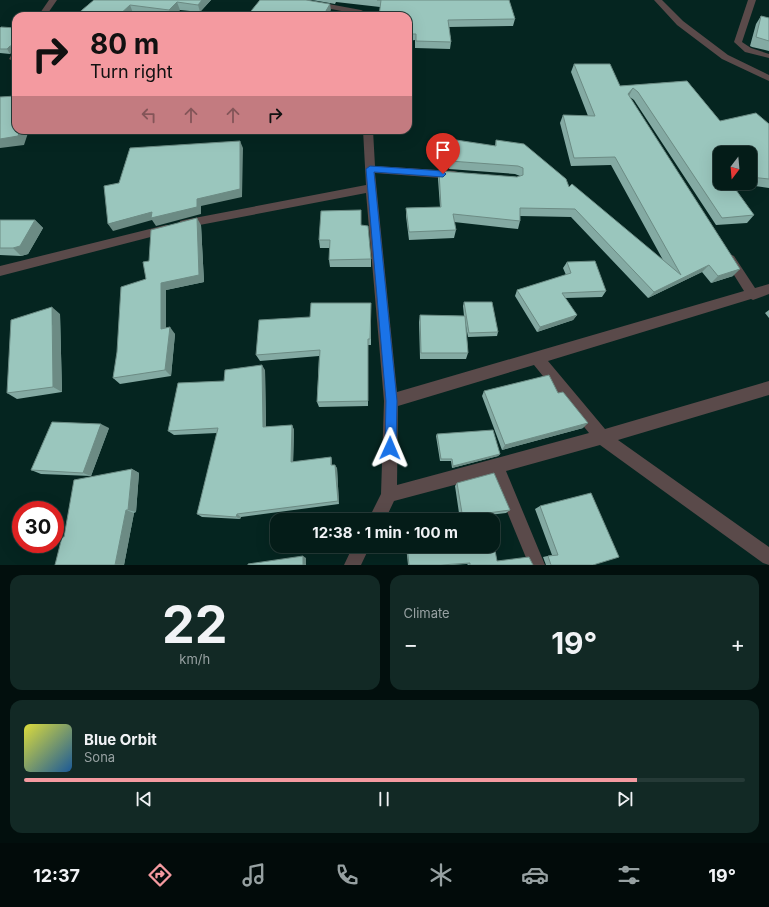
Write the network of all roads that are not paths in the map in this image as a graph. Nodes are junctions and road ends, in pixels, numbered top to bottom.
1 (53, 0) edge
2 (295, 0) edge
3 (658, 0) edge
4 (752, 0) edge
5 (45, 12) edge
6 (361, 12) edge
7 (769, 56) edge
8 (769, 78) edge
9 (368, 134) edge
10 (370, 169) junction
11 (462, 175) edge
12 (371, 188) junction
13 (723, 248) edge
14 (0, 271) edge
15 (769, 289) edge
16 (754, 294) junction
17 (538, 358) junction
18 (769, 388) edge
19 (391, 401) junction
20 (602, 437) junction
21 (496, 466) junction
22 (389, 496) junction
23 (380, 513) edge
24 (358, 553) edge
25 (769, 557) edge
26 (352, 565) edge
27 (537, 565) edge

1 - 5 street
2 - 6 street
3 - 8 street
4 - 7 street
9 - 10 street
10 - 11 street
10 - 12 street
12 - 14 street
12 - 19 street
13 - 16 street
15 - 16 street
16 - 17 street
17 - 19 street
17 - 20 street
18 - 20 street
19 - 22 street
20 - 21 street
20 - 25 street
21 - 22 street
21 - 27 street
22 - 23 street
24 - 26 street

